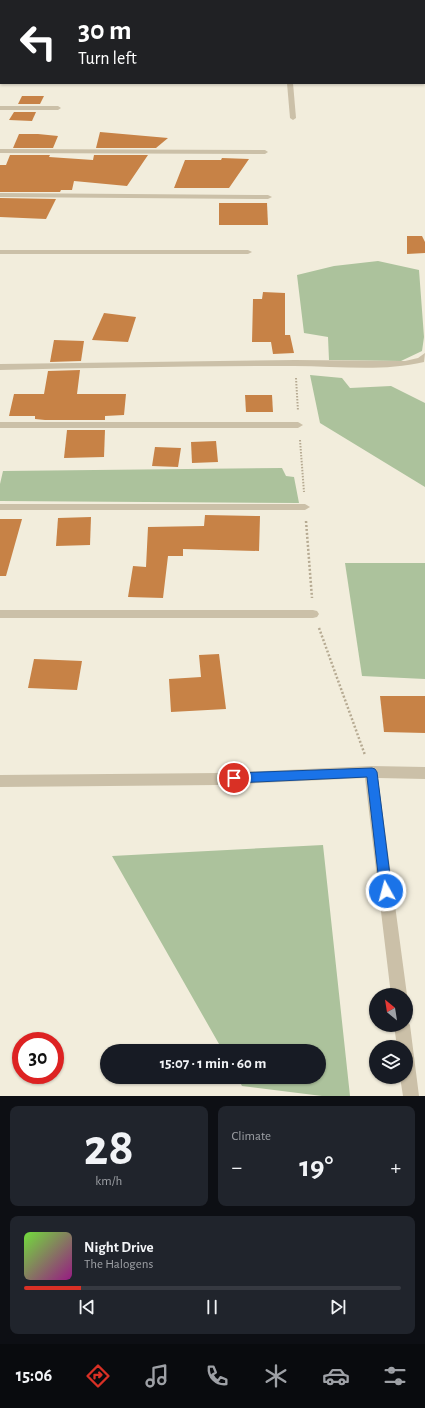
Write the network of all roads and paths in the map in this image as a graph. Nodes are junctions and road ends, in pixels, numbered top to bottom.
1 (290, 84) edge
2 (0, 108) edge
3 (58, 108) dead end
4 (293, 118) dead end
5 (0, 151) edge
6 (265, 152) dead end
7 (0, 195) edge
8 (268, 197) dead end
9 (0, 252) edge
10 (248, 252) dead end
11 (425, 356) edge
12 (295, 363) junction
13 (0, 367) edge
14 (0, 425) edge
15 (298, 425) junction
16 (0, 507) edge
17 (305, 507) junction
18 (0, 614) edge
19 (313, 614) junction
20 (372, 772) junction
21 (425, 773) edge
22 (0, 781) edge
23 (398, 988) edge
24 (410, 1084) edge
25 (411, 1096) edge

1 - 4 street
2 - 3 street
5 - 6 street
7 - 8 street
9 - 10 street
11 - 12 street
12 - 13 street
12 - 15 path
14 - 15 street
15 - 17 path
16 - 17 street
17 - 19 path
18 - 19 street
19 - 20 path
20 - 21 street
20 - 22 street
20 - 23 street
24 - 25 street

